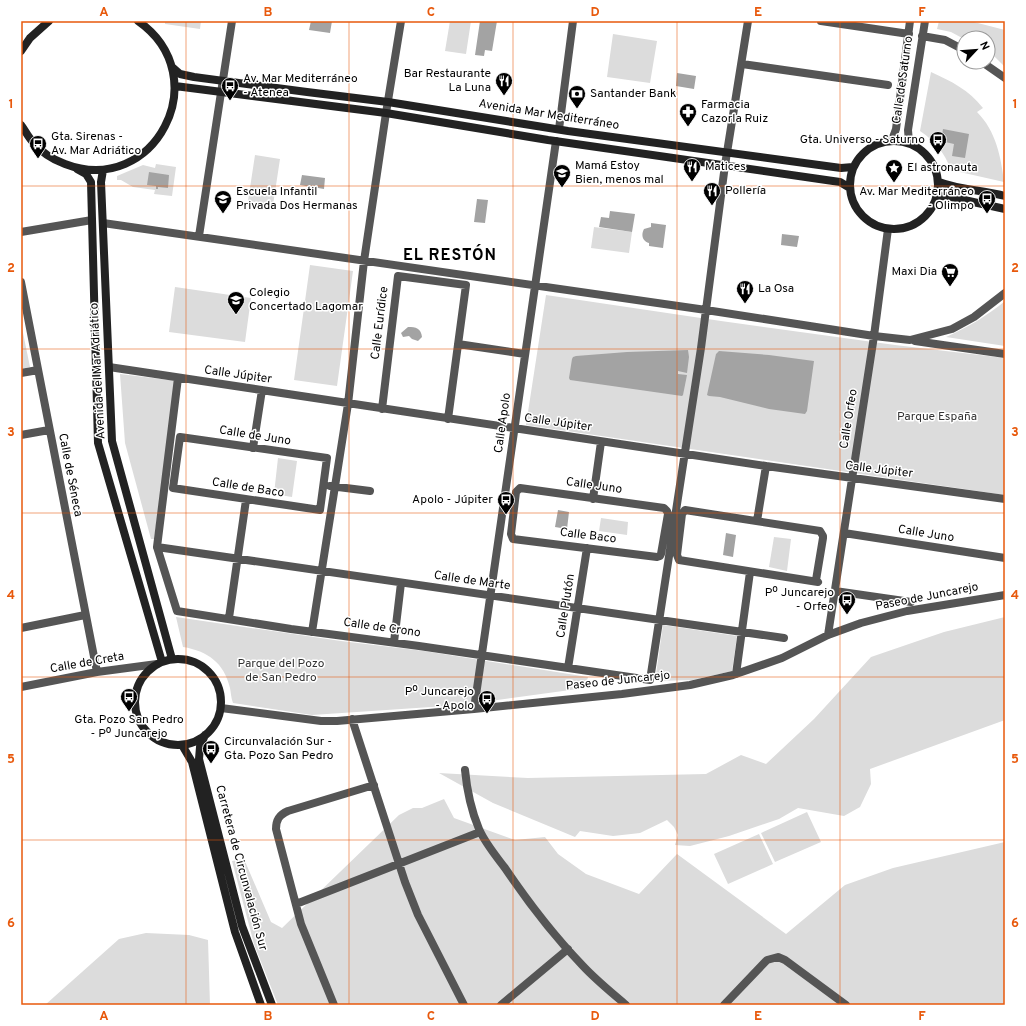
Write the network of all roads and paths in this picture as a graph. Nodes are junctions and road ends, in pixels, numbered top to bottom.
1 (48, 21) edge
2 (138, 21) edge
3 (232, 21) edge
4 (401, 21) edge
5 (573, 21) edge
6 (748, 21) edge
7 (821, 21) edge
8 (910, 21) edge
9 (925, 21) edge
10 (909, 34) junction
11 (922, 36) junction
12 (956, 46) edge
13 (21, 51) edge
14 (742, 64) junction
15 (172, 67) junction
16 (994, 70) edge
17 (1005, 78) edge
18 (222, 80) junction
19 (888, 85) dead end
20 (175, 86) junction
21 (221, 92) junction
22 (388, 102) junction
23 (386, 113) junction
24 (21, 125) edge
25 (559, 129) junction
26 (892, 140) junction
27 (556, 141) junction
28 (909, 142) junction
29 (728, 152) junction
30 (725, 166) junction
31 (853, 167) junction
32 (77, 168) junction
33 (102, 170) junction
34 (939, 182) junction
35 (850, 188) junction
36 (1005, 196) edge
37 (937, 197) junction
38 (1005, 209) edge
39 (92, 220) junction
40 (103, 223) junction
41 (888, 229) junction
42 (21, 232) edge
43 (199, 236) junction
44 (364, 261) junction
45 (399, 266) junction
46 (468, 275) junction
47 (398, 276) junction
48 (21, 282) edge
49 (466, 285) junction
50 (535, 285) junction
51 (1005, 293) edge
52 (706, 310) junction
53 (874, 336) junction
54 (910, 340) junction
55 (458, 344) junction
56 (525, 354) junction
57 (1005, 354) edge
58 (109, 368) junction
59 (38, 370) junction
60 (21, 373) edge
61 (178, 378) junction
62 (262, 390) junction
63 (348, 404) junction
64 (382, 409) junction
65 (448, 419) junction
66 (515, 429) junction
67 (49, 430) junction
68 (21, 435) edge
69 (601, 442) junction
70 (254, 448) junction
71 (684, 454) junction
72 (766, 466) junction
73 (852, 479) junction
74 (323, 485) junction
75 (334, 487) junction
76 (173, 488) joint
77 (370, 491) dead end
78 (594, 499) junction
79 (1005, 499) edge
80 (246, 500) junction
81 (320, 510) joint
82 (757, 521) junction
83 (844, 533) junction
84 (516, 539) joint
85 (157, 547) junction
86 (587, 548) junction
87 (657, 557) joint
88 (1005, 558) edge
89 (237, 559) junction
90 (322, 571) junction
91 (750, 572) junction
92 (401, 583) junction
93 (835, 591) junction
94 (1005, 595) edge
95 (490, 596) junction
96 (911, 602) dead end
97 (577, 608) junction
98 (85, 615) junction
99 (229, 618) junction
100 (659, 620) junction
101 (21, 628) edge
102 (742, 631) junction
103 (312, 632) junction
104 (828, 635) junction
105 (784, 638) dead end
106 (394, 642) junction
107 (481, 655) junction
108 (172, 659) junction
109 (160, 663) junction
110 (568, 668) junction
111 (97, 672) junction
112 (736, 674) junction
113 (21, 687) edge
114 (221, 708) junction
115 (474, 709) junction
116 (352, 719) junction
117 (205, 735) junction
118 (182, 745) junction
119 (466, 770) dead end
120 (374, 785) junction
121 (480, 832) junction
122 (400, 863) junction
123 (296, 904) junction
124 (568, 949) junction
125 (262, 1005) edge
126 (272, 1005) edge
127 (334, 1005) edge
128 (464, 1005) edge
129 (501, 1005) edge
130 (626, 1005) edge
131 (724, 1005) edge
132 (846, 1005) edge

1 - 13 street
2 - 15 street
3 - 18 street
4 - 22 street
5 - 25 street
6 - 14 street
7 - 10 street
8 - 10 street, Calle de Saturno
9 - 11 street, Calle de Saturno
10 - 26 street, Calle de Saturno
11 - 12 street
11 - 28 street, Calle de Saturno
14 - 19 street
14 - 29 street
15 - 18 street, Avenida Mar Mediterráneo
15 - 20 street
16 - 17 street
18 - 21 street
18 - 22 street, Avenida Mar Mediterráneo
20 - 21 street, Avenida Mar Mediterráneo
20 - 33 street
21 - 23 street, Avenida Mar Mediterráneo
21 - 43 street
22 - 23 street
22 - 25 street, Avenida Mar Mediterráneo
23 - 27 street, Avenida Mar Mediterráneo
23 - 44 street
24 - 32 street
25 - 29 street, Avenida Mar Mediterráneo
26 - 28 street
26 - 31 street
27 - 30 street, Avenida Mar Mediterráneo
27 - 50 street, Calle Apolo
28 - 34 street
29 - 30 street
29 - 31 street, Avenida Mar Mediterráneo
30 - 35 street, Avenida Mar Mediterráneo
30 - 52 street
31 - 35 street
32 - 33 street
32 - 39 street, Avenida del Mar Adriático
33 - 40 street, Avenida del Mar Adriático
34 - 36 street
34 - 37 street
35 - 41 street
37 - 38 street
37 - 41 street
39 - 42 street
39 - 109 street, Avenida del Mar Adriático
40 - 43 street
40 - 58 street, Avenida del Mar Adriático
41 - 53 street, Calle Orfeo
43 - 44 street
44 - 45 street
44 - 63 street
45 - 46 street
45 - 47 street
46 - 49 street
46 - 50 street
47 - 49 street, Calle Eurídice
47 - 64 street, Calle Eurídice
48 - 59 street, Calle de Séneca
49 - 55 street
50 - 52 street
50 - 56 street, Calle Apolo
51 - 54 street
52 - 53 street
52 - 71 street
53 - 54 street
53 - 73 street, Calle Orfeo
54 - 57 street
55 - 56 street
55 - 65 street
56 - 66 street, Calle Apolo
58 - 61 street, Calle Júpiter
58 - 108 street, Avenida del Mar Adriático
59 - 60 street
59 - 67 street, Calle de Séneca
61 - 62 street, Calle Júpiter
61 - 85 street
62 - 63 street, Calle Júpiter
62 - 70 street
63 - 64 street, Calle Júpiter
63 - 75 street
64 - 65 street, Calle Júpiter
65 - 66 street, Calle Júpiter
66 - 69 street, Calle Júpiter
66 - 95 street, Calle Apolo
67 - 68 street
67 - 98 street, Calle de Séneca
69 - 71 street, Calle Júpiter
69 - 78 street
70 - 74 street, Calle de Juno
70 - 76 street, Calle de Juno
71 - 72 street, Calle Júpiter
71 - 100 street
72 - 73 street, Calle Júpiter
72 - 82 street
73 - 79 street, Calle Júpiter
73 - 83 street, Calle Orfeo
74 - 75 street
74 - 81 street, Calle de Juno
75 - 77 street
75 - 90 street
76 - 80 street, Calle de Baco
78 - 84 street, Calle Juno
78 - 87 street, Calle Juno
80 - 81 street, Calle de Baco
80 - 89 street
82 - 91 street
82 - 91 street
83 - 88 street, Calle Juno
83 - 93 street, Calle Orfeo
84 - 86 street, Calle Baco
85 - 89 street, Calle de Marte
85 - 99 street, Calle de Crono
86 - 87 street, Calle Baco
86 - 97 street, Calle Plutón
89 - 90 street, Calle de Marte
89 - 99 street
90 - 92 street, Calle de Marte
90 - 103 street
91 - 102 street
92 - 95 street, Calle de Marte
92 - 106 street
93 - 96 street
93 - 104 street, Calle Orfeo
94 - 104 street, Paseo de Juncarejo
95 - 97 street, Calle de Marte
95 - 107 street, Calle Apolo
97 - 100 street, Calle de Marte
97 - 110 street, Calle Plutón
98 - 101 street
98 - 111 street, Calle de Séneca
99 - 103 street, Calle de Crono
100 - 102 street, Calle de Marte
100 - 110 street, Calle de Crono
102 - 105 street, Calle de Marte
102 - 112 street
103 - 106 street, Calle de Crono
104 - 112 street, Paseo de Juncarejo
106 - 107 street, Calle de Crono
107 - 110 street, Calle de Crono
107 - 115 street, Calle Apolo
108 - 109 street
108 - 114 street
109 - 111 street, Calle de Creta
109 - 118 street
111 - 113 street, Calle de Creta
112 - 115 street, Paseo de Juncarejo
114 - 116 street, Paseo de Juncarejo
114 - 117 street
115 - 116 street, Paseo de Juncarejo
116 - 120 street
117 - 118 street
117 - 126 street, Carretera de Circunvalación Sur
118 - 125 street, Carretera de Circunvalación Sur
119 - 121 street
120 - 122 street
120 - 123 street
121 - 122 street
121 - 124 street
122 - 123 street
122 - 128 street
123 - 127 street
124 - 129 street
124 - 130 street
131 - 132 street

